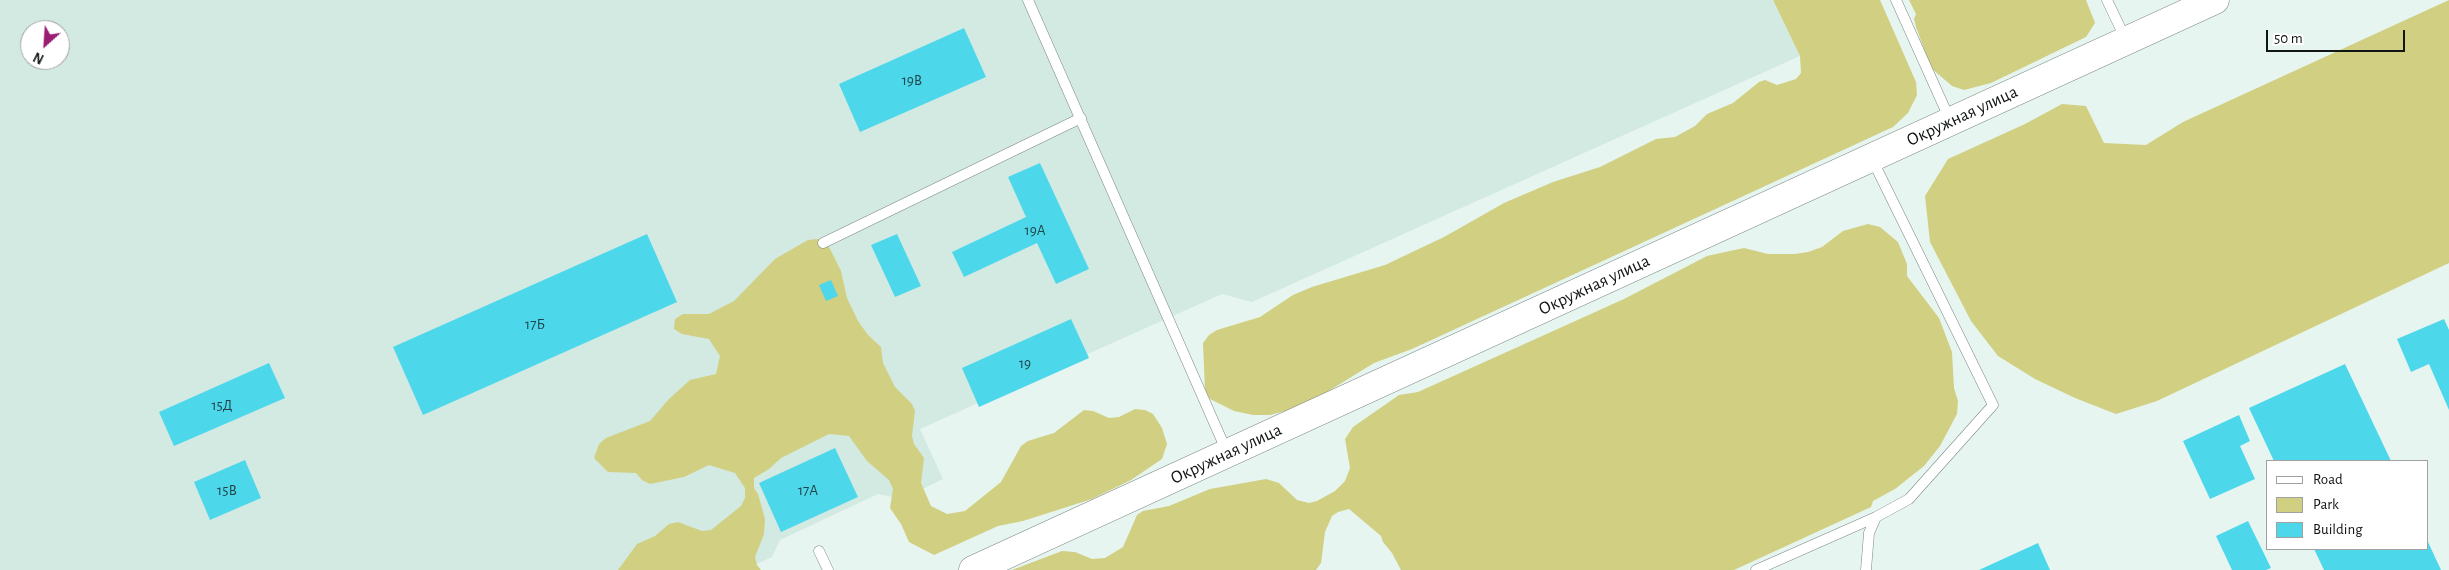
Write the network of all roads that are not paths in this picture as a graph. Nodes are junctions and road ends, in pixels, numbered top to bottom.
1 (1028, 0) edge
2 (1896, 0) edge
3 (2107, 0) edge
4 (2215, 0) edge
5 (2126, 41) junction
6 (1081, 118) junction
7 (1951, 121) junction
8 (1872, 158) junction
9 (823, 243) dead end
10 (1228, 453) junction
11 (1876, 517) junction
12 (819, 551) dead end
13 (828, 570) edge
14 (973, 570) edge
15 (1756, 570) edge
16 (1866, 570) edge

1 - 6 lane
2 - 7 lane
3 - 5 lane
4 - 5 main road, Окружная улица
5 - 7 main road, Окружная улица
6 - 9 lane
6 - 10 lane
7 - 8 main road, Окружная улица
8 - 10 main road, Окружная улица
8 - 11 lane
10 - 14 main road, Окружная улица
11 - 15 lane
11 - 16 lane
12 - 13 lane

